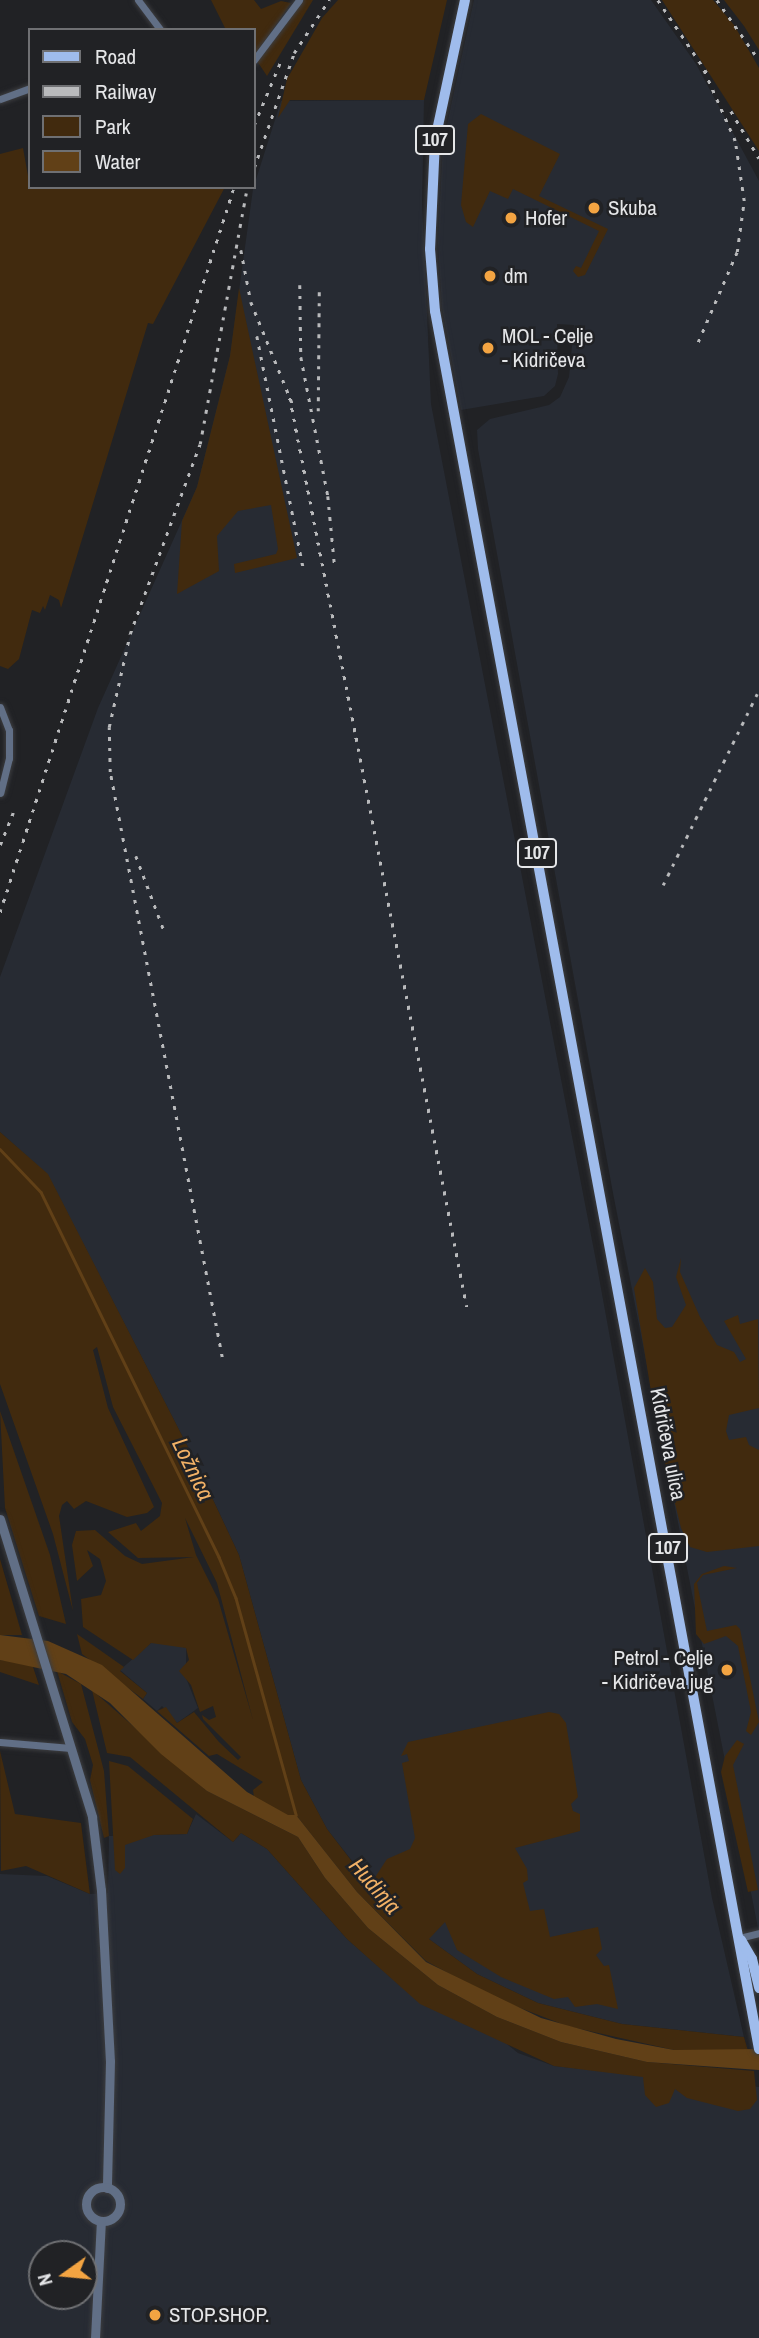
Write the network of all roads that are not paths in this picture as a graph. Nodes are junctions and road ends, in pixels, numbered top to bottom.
1 (138, 0) edge
2 (299, 0) edge
3 (465, 0) edge
4 (159, 28) edge
5 (256, 57) edge
6 (28, 89) edge
7 (0, 99) edge
8 (0, 707) edge
9 (0, 793) edge
10 (0, 1519) edge
11 (0, 1742) edge
12 (71, 1748) junction
13 (759, 1933) edge
14 (739, 1938) junction
15 (759, 1989) edge
16 (759, 2049) edge
17 (107, 2188) junction
18 (101, 2221) junction
19 (95, 2338) edge

1 - 4 street
2 - 5 street
3 - 14 main road, Kidričeva ulica / 107
6 - 7 street
8 - 9 street
10 - 12 street
11 - 12 street
12 - 17 street
13 - 14 street
14 - 15 main road, Kidričeva ulica / 107
14 - 16 main road, Kidričeva ulica / 107
17 - 18 street
17 - 18 street
18 - 19 street

